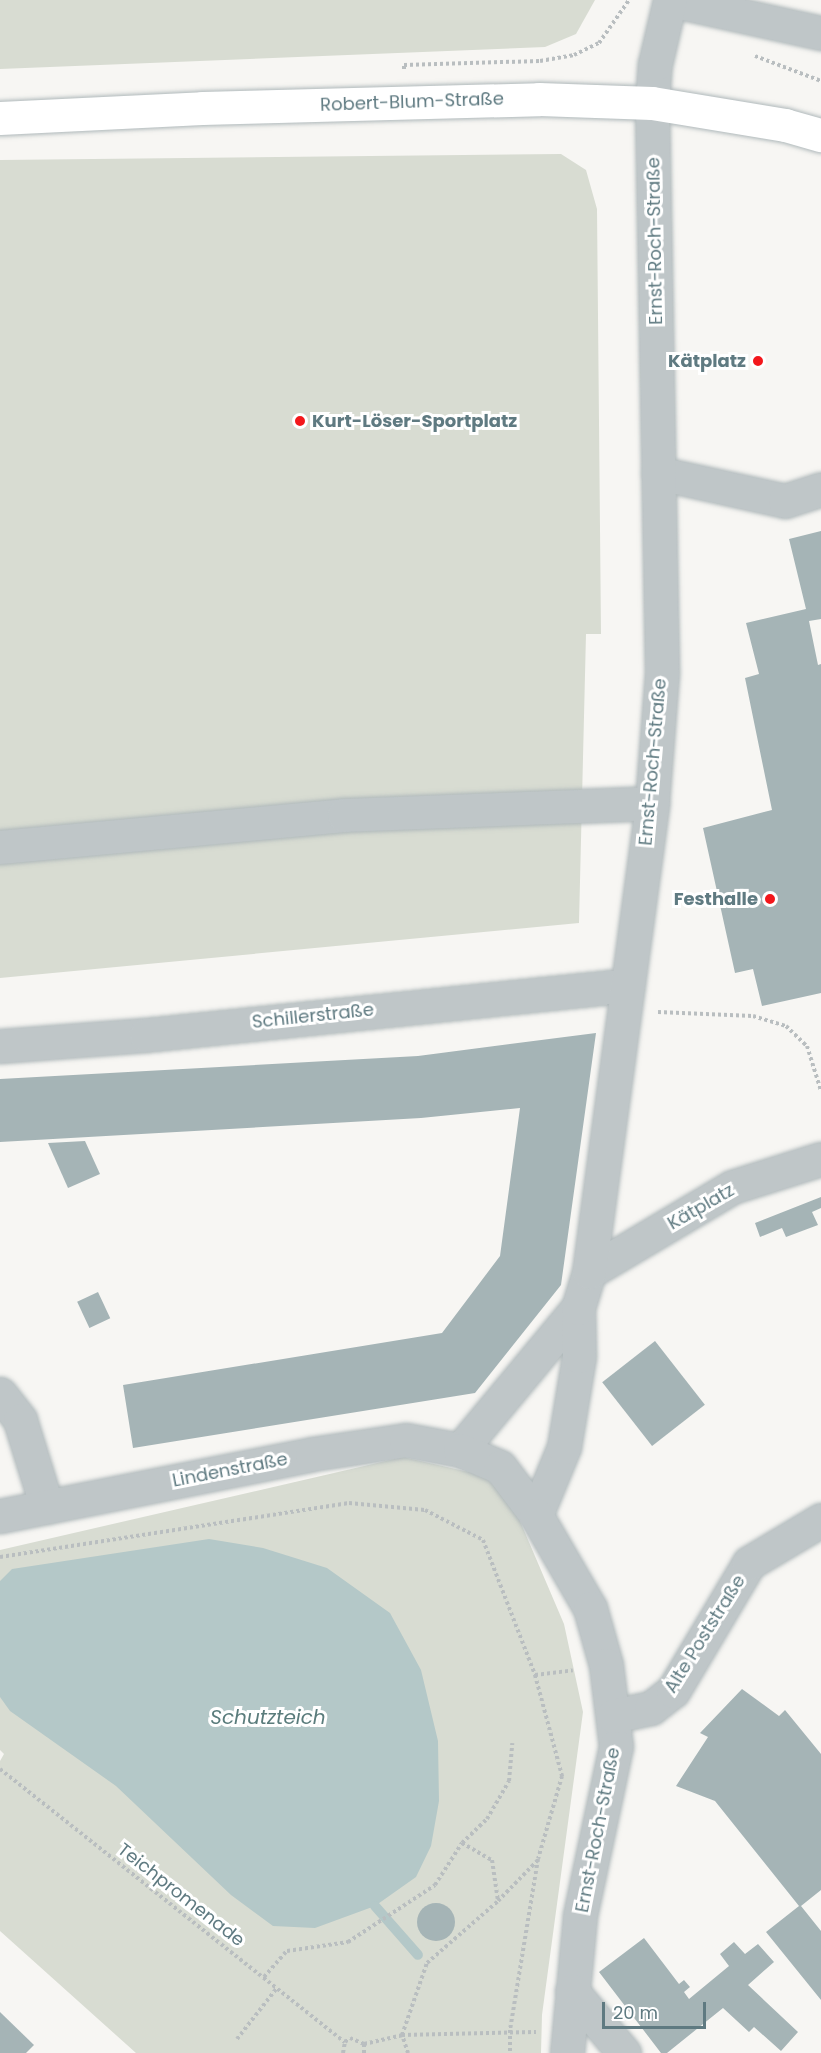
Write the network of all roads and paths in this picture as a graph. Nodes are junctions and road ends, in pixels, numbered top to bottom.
1 (629, 0) edge
2 (670, 0) edge
3 (821, 33) edge
4 (408, 103) junction
5 (652, 104) junction
6 (0, 118) edge
7 (821, 135) edge
8 (658, 474) junction
9 (821, 489) edge
10 (652, 803) junction
11 (0, 847) edge
12 (626, 998) junction
13 (0, 1046) edge
14 (821, 1091) edge
15 (821, 1159) edge
16 (589, 1272) junction
17 (578, 1308) junction
18 (0, 1394) edge
19 (460, 1450) junction
20 (500, 1467) joint
21 (47, 1507) junction
22 (536, 1515) junction
23 (0, 1516) edge
24 (821, 1520) edge
25 (0, 1557) edge
26 (613, 1716) junction
27 (512, 1743) dead end
28 (0, 1769) edge
29 (462, 1843) junction
30 (538, 1859) junction
31 (498, 1901) junction
32 (264, 1977) junction
33 (277, 1988) junction
34 (572, 1991) junction
35 (510, 2030) junction
36 (402, 2035) junction
37 (237, 2038) dead end
38 (345, 2042) junction
39 (364, 2044) junction
40 (343, 2053) edge
41 (364, 2053) edge
42 (408, 2053) edge
43 (510, 2053) edge
44 (567, 2053) edge
45 (624, 2053) edge

1 - 4 path
2 - 3 street
2 - 5 street, Ernst-Roch-Straße
4 - 5 main road, Robert-Blum-Straße
4 - 6 main road, Robert-Blum-Straße
5 - 7 main road, Robert-Blum-Straße
5 - 8 street, Ernst-Roch-Straße
8 - 9 street
8 - 10 street, Ernst-Roch-Straße
10 - 11 street
10 - 12 street, Ernst-Roch-Straße
12 - 13 street, Schillerstraße
12 - 14 path
12 - 16 street, Ernst-Roch-Straße
15 - 16 street, Kätplatz
16 - 17 street, Ernst-Roch-Straße
17 - 19 street
17 - 22 street, Ernst-Roch-Straße
18 - 21 street
19 - 20 street, Lindenstraße
19 - 21 street, Lindenstraße
20 - 22 street, Ernst-Roch-Straße
21 - 23 street, Lindenstraße
22 - 26 street, Ernst-Roch-Straße
24 - 26 street, Alte Poststraße
25 - 30 path
26 - 34 street, Ernst-Roch-Straße
27 - 29 path
28 - 32 path, Teichpromenade
29 - 31 path
29 - 32 path
30 - 31 path
30 - 35 path
31 - 36 path
32 - 33 path, Teichpromenade
33 - 37 path
33 - 38 path, Teichpromenade
34 - 44 street, Ernst-Roch-Straße
34 - 45 street
35 - 36 path
35 - 43 path
36 - 39 path
36 - 42 path
38 - 39 path
38 - 40 path
39 - 41 path

